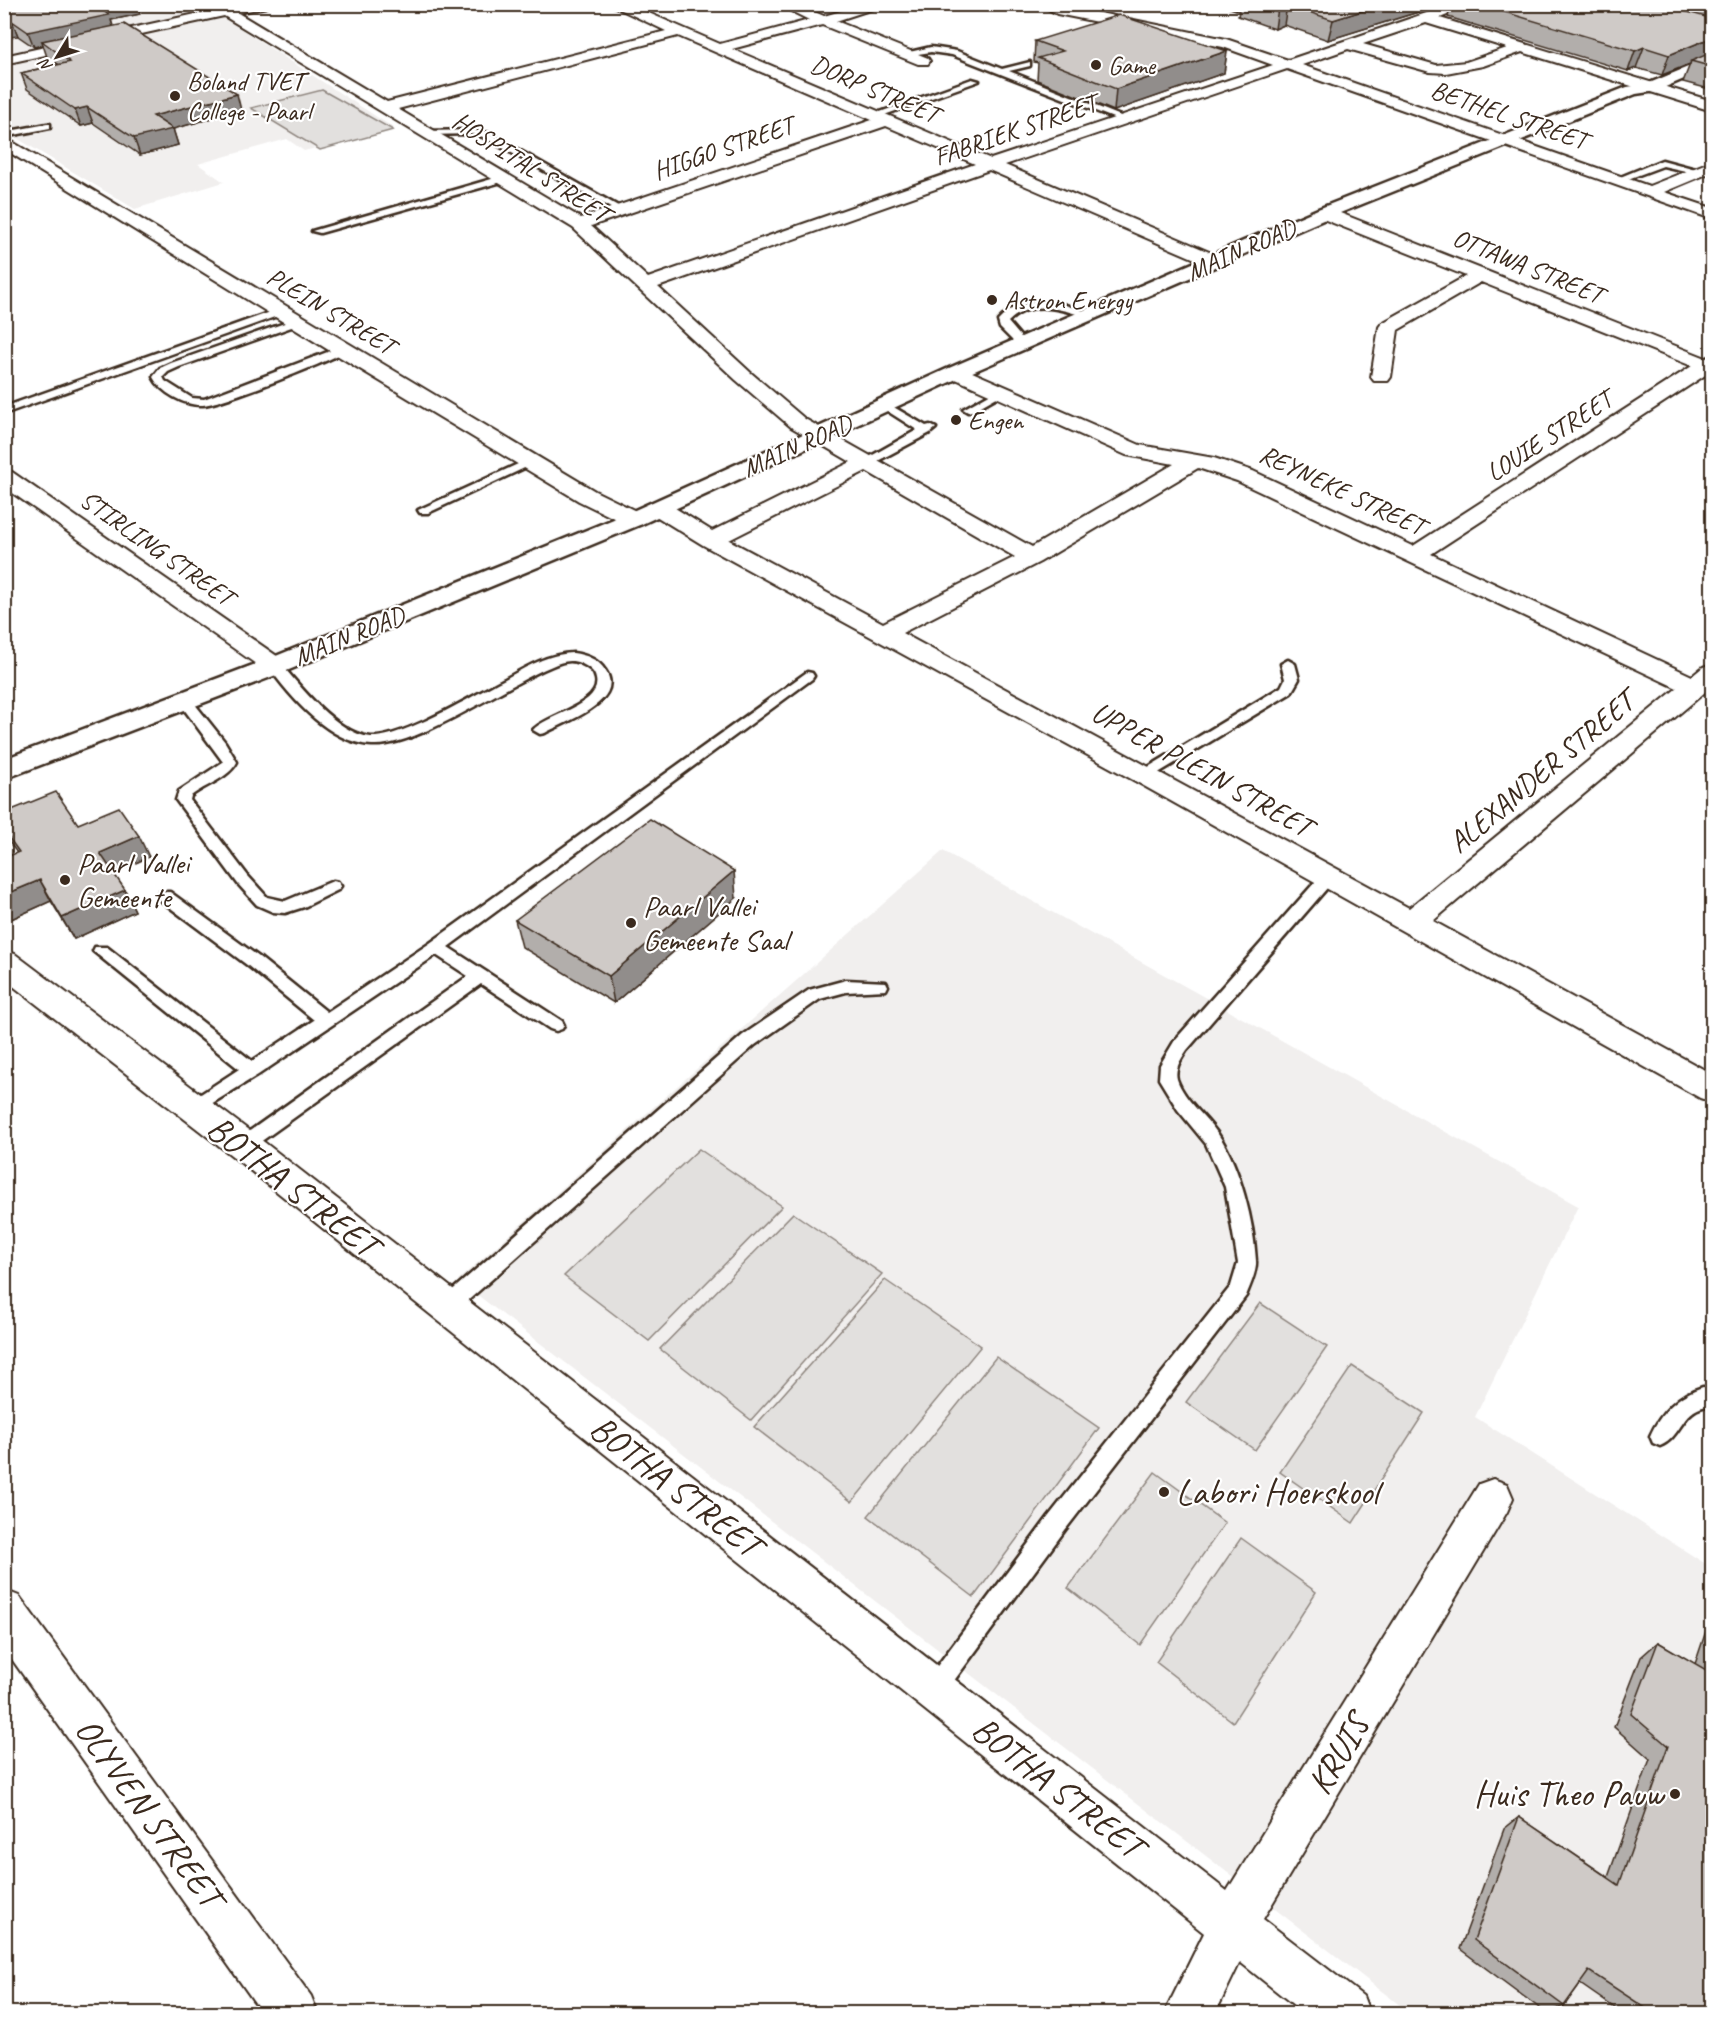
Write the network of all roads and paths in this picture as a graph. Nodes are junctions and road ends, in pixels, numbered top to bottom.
1 (262, 4) edge
2 (615, 4) edge
3 (783, 4) edge
4 (882, 4) edge
5 (1045, 4) edge
6 (1468, 4) edge
7 (220, 8) edge
8 (1425, 18) junction
9 (823, 20) junction
10 (678, 32) junction
11 (1347, 44) junction
12 (1520, 48) junction
13 (716, 49) junction
14 (1713, 50) edge
15 (906, 54) junction
16 (4, 60) edge
17 (923, 61) dead end
18 (1713, 62) edge
19 (1027, 64) dead end
20 (1287, 64) junction
21 (1001, 72) junction
22 (975, 81) dead end
23 (1640, 87) junction
24 (1713, 106) edge
25 (386, 107) junction
26 (878, 119) junction
27 (1124, 119) junction
28 (46, 126) dead end
29 (427, 133) junction
30 (4, 135) edge
31 (1505, 141) junction
32 (4, 142) edge
33 (989, 165) junction
34 (1706, 169) edge
35 (502, 179) junction
36 (1617, 180) junction
37 (1649, 192) junction
38 (621, 210) junction
39 (1324, 213) junction
40 (1713, 214) edge
41 (579, 224) junction
42 (317, 231) dead end
43 (594, 237) junction
44 (638, 256) dead end
45 (1215, 261) junction
46 (663, 264) dead end
47 (693, 267) junction
48 (1482, 274) junction
49 (647, 285) junction
50 (1091, 315) junction
51 (288, 317) junction
52 (1022, 344) junction
53 (342, 350) junction
54 (1711, 364) edge
55 (956, 372) junction
56 (1381, 377) dead end
57 (1000, 391) junction
58 (885, 405) junction
59 (968, 409) dead end
60 (4, 411) edge
61 (819, 436) junction
62 (1196, 461) junction
63 (529, 462) junction
64 (868, 462) junction
65 (4, 477) edge
66 (424, 510) dead end
67 (646, 513) junction
68 (711, 540) junction
69 (1414, 555) junction
70 (1032, 557) junction
71 (885, 632) junction
72 (1288, 664) dead end
73 (275, 666) junction
74 (807, 676) dead end
75 (1702, 689) edge
76 (185, 701) junction
77 (540, 730) dead end
78 (4, 770) edge
79 (1145, 775) junction
80 (1329, 876) junction
81 (333, 886) dead end
82 (165, 896) dead end
83 (1412, 922) junction
84 (436, 947) junction
85 (101, 951) dead end
86 (4, 962) edge
87 (480, 976) junction
88 (880, 986) dead end
89 (326, 1021) junction
90 (556, 1025) dead end
91 (252, 1070) junction
92 (1713, 1089) edge
93 (193, 1108) junction
94 (243, 1145) junction
95 (447, 1307) junction
96 (1713, 1397) edge
97 (1660, 1437) dead end
98 (1493, 1498) dead end
99 (4, 1611) edge
100 (933, 1689) junction
101 (1233, 1925) junction
102 (293, 2013) edge
103 (1189, 2013) edge
104 (1345, 2013) edge

1 - 7 street
2 - 10 street, DORP STREET
3 - 9 street
4 - 9 street
5 - 20 street, BETHEL STREET
6 - 8 street, FABRIEK STREET
7 - 16 street
7 - 25 street, HOSPITAL STREET
8 - 11 street, FABRIEK STREET
8 - 12 street
9 - 13 street
9 - 15 street
10 - 13 street, DORP STREET
10 - 25 street
11 - 12 street
11 - 20 street, FABRIEK STREET
12 - 23 street
13 - 26 street, DORP STREET
14 - 23 main road
15 - 17 street
15 - 21 lane
18 - 23 main road
19 - 21 lane
20 - 27 street, FABRIEK STREET
20 - 31 street, BETHEL STREET
21 - 27 lane
22 - 26 lane
23 - 24 street
23 - 31 main road, MAIN ROAD
25 - 29 street, HOSPITAL STREET
26 - 33 street, DORP STREET
26 - 38 street, HIGGO STREET
27 - 33 street, FABRIEK STREET
28 - 30 lane
29 - 35 street, HOSPITAL STREET
29 - 38 lane
31 - 36 street, BETHEL STREET
31 - 39 main road, MAIN ROAD
32 - 51 street, PLEIN STREET
33 - 45 street, DORP STREET
33 - 47 street, FABRIEK STREET
34 - 36 lane
34 - 37 street
35 - 41 street, HOSPITAL STREET
35 - 42 lane
36 - 37 street, BETHEL STREET
37 - 40 street, BETHEL STREET
38 - 41 street, HIGGO STREET
39 - 45 main road, MAIN ROAD
39 - 48 street, OTTAWA STREET
41 - 43 street, HOSPITAL STREET
43 - 44 street
43 - 49 street, HOSPITAL STREET
45 - 50 main road, MAIN ROAD
46 - 47 street
47 - 49 street, FABRIEK STREET
48 - 54 street, OTTAWA STREET
48 - 56 street
49 - 61 street, HOSPITAL STREET
50 - 52 main road, MAIN ROAD
50 - 52 lane
51 - 53 street, PLEIN STREET
51 - 53 lane
51 - 60 lane
52 - 55 main road, MAIN ROAD
53 - 63 street, PLEIN STREET
54 - 69 street, LOUIE STREET
55 - 57 street, REYNEKE STREET
55 - 58 main road, MAIN ROAD
57 - 59 lane
57 - 62 street, REYNEKE STREET
58 - 61 main road, MAIN ROAD
58 - 64 lane
61 - 64 street, HOSPITAL STREET
61 - 67 main road, MAIN ROAD
62 - 69 street, REYNEKE STREET
62 - 70 street
63 - 66 lane
63 - 67 street, PLEIN STREET
64 - 68 street
64 - 70 street, HOSPITAL STREET
65 - 73 street, STIRLING STREET
67 - 68 street, UPPER PLEIN STREET
67 - 73 main road, MAIN ROAD
68 - 71 street, UPPER PLEIN STREET
69 - 75 street, REYNEKE STREET
70 - 71 street
71 - 79 street, UPPER PLEIN STREET
72 - 79 lane
73 - 76 main road, MAIN ROAD
73 - 77 lane
74 - 84 lane
75 - 83 street, ALEXANDER STREET
76 - 78 main road, MAIN ROAD
76 - 81 lane
79 - 80 street, UPPER PLEIN STREET
80 - 83 street, UPPER PLEIN STREET
80 - 100 lane
82 - 89 lane
83 - 92 street, UPPER PLEIN STREET
84 - 87 lane
84 - 89 lane
85 - 91 lane
86 - 93 street, BOTHA STREET
87 - 90 lane
87 - 94 lane
88 - 95 lane
89 - 91 lane
91 - 93 lane
93 - 94 street, BOTHA STREET
94 - 95 street, BOTHA STREET
95 - 100 street, BOTHA STREET
96 - 97 lane
98 - 101 street, KRUIS
99 - 102 street, OLYVEN STREET
100 - 101 street, BOTHA STREET
101 - 103 street, KRUIS
101 - 104 street, BOTHA STREET

